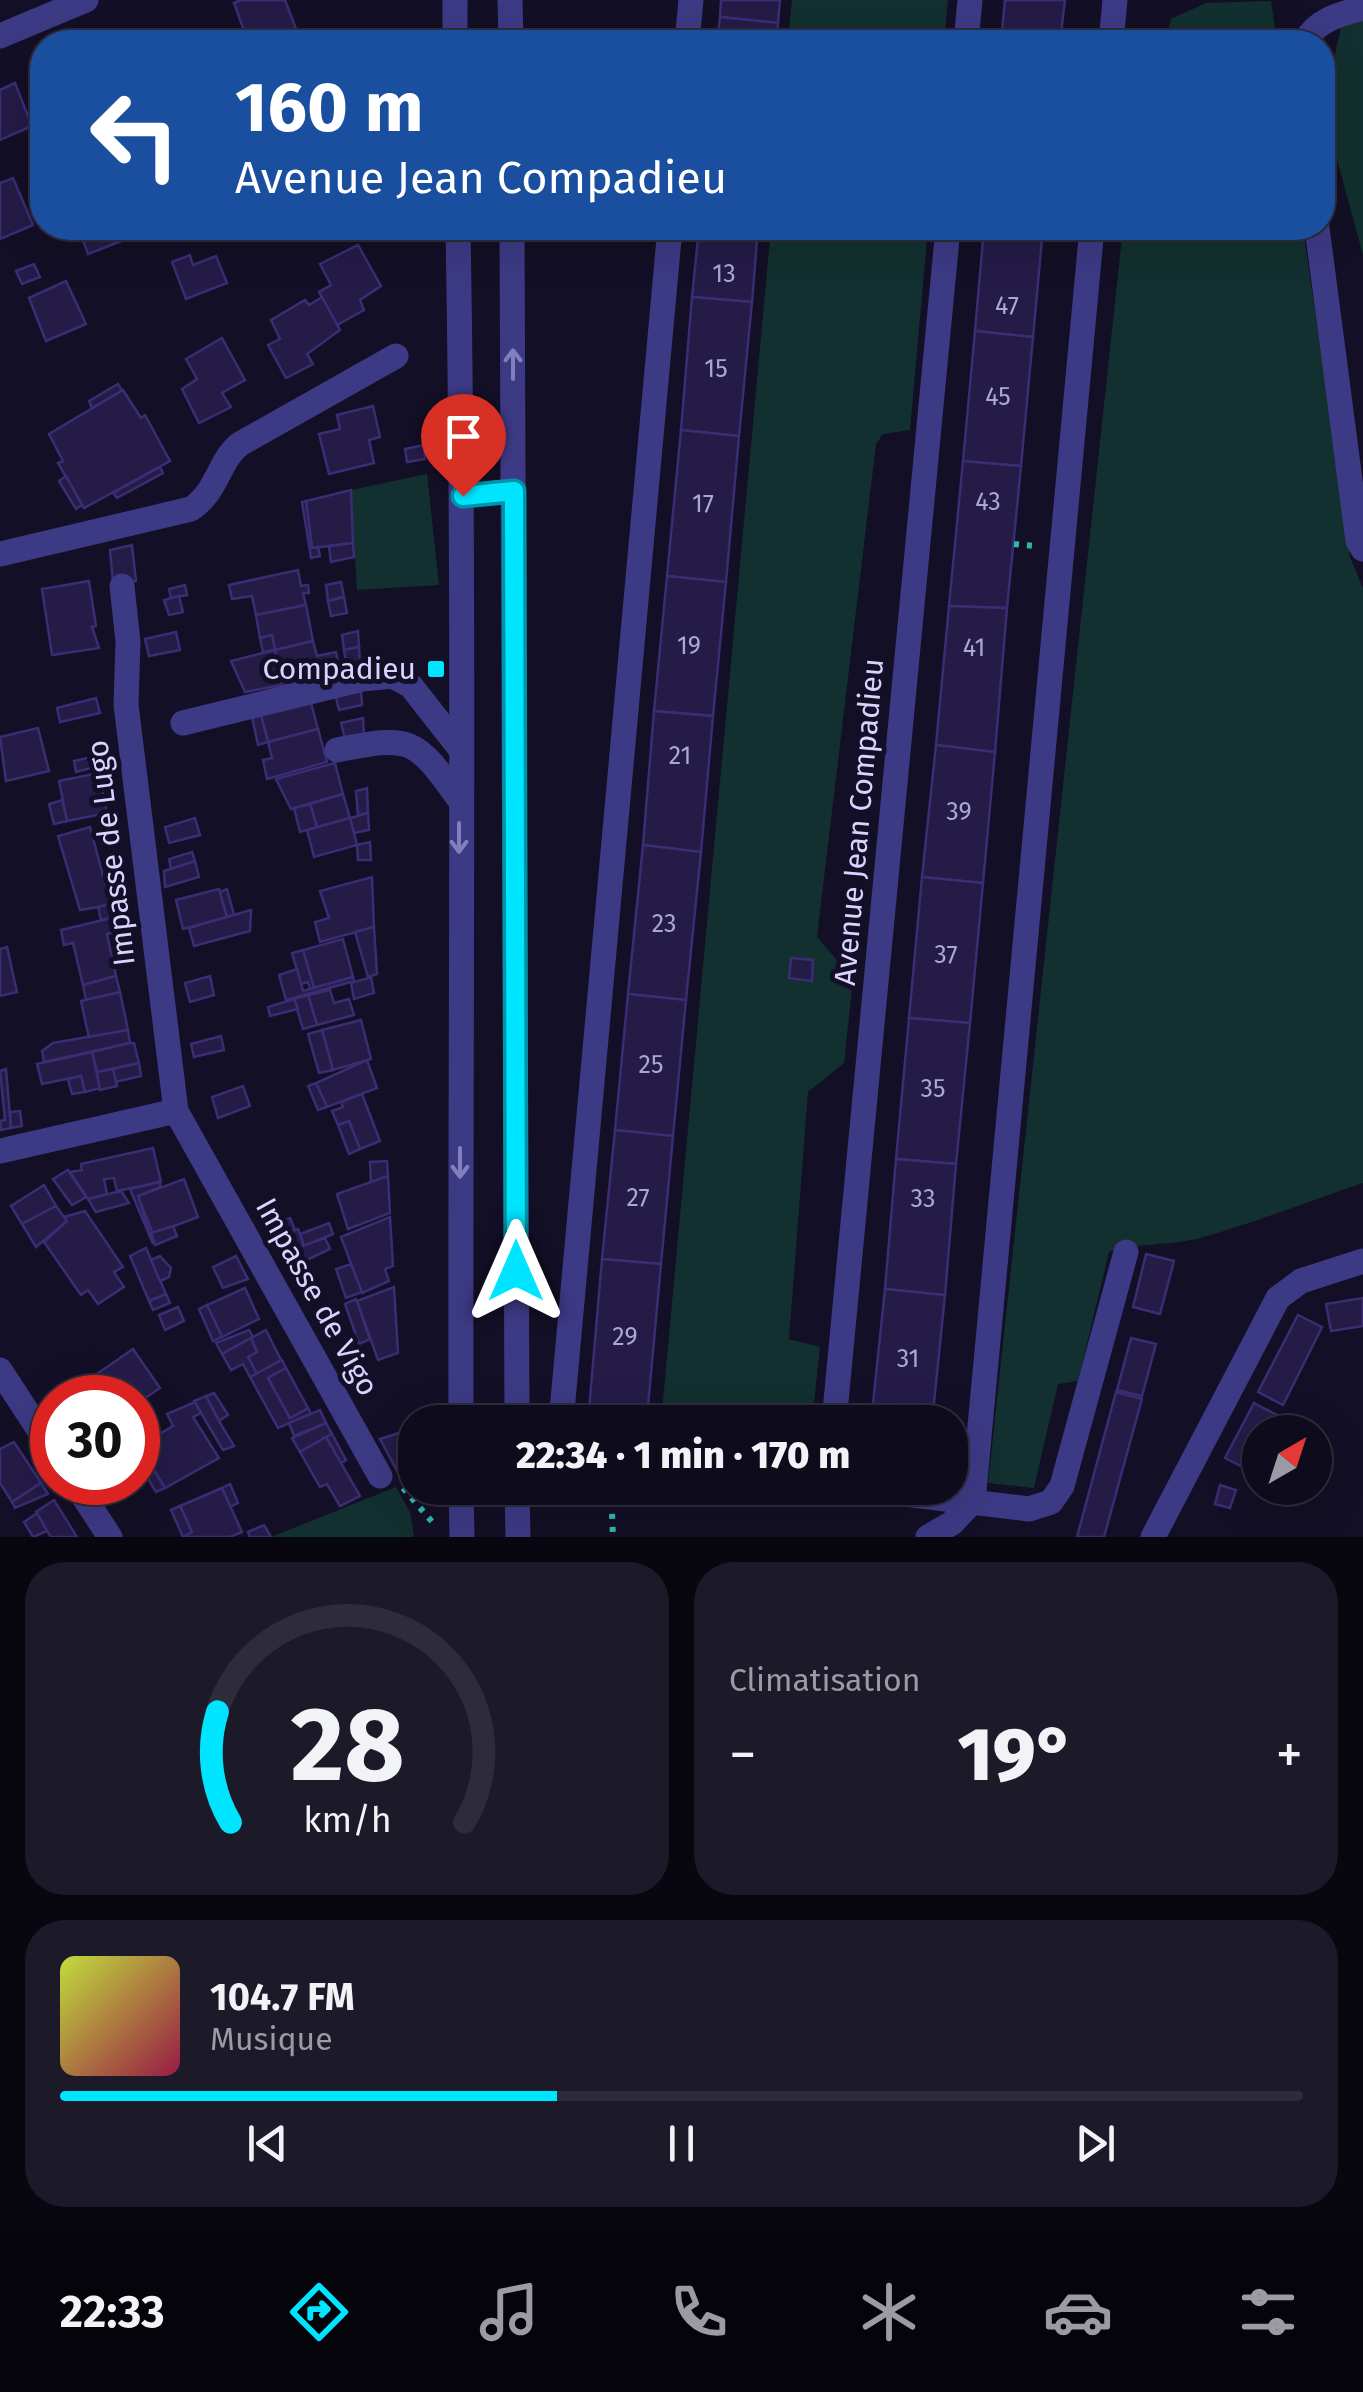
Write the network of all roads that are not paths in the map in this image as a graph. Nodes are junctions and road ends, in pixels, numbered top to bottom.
1 (86, 0) edge
2 (454, 0) edge
3 (510, 0) edge
4 (691, 0) edge
5 (970, 0) edge
6 (1115, 0) edge
7 (1330, 8) edge
8 (1363, 8) edge
9 (455, 30) edge
10 (511, 30) edge
11 (689, 30) edge
12 (967, 30) edge
13 (1112, 30) edge
14 (1311, 30) edge
15 (0, 36) edge
16 (458, 240) edge
17 (512, 240) edge
18 (669, 240) edge
19 (947, 240) edge
20 (1091, 240) edge
21 (1320, 240) edge
22 (396, 356) dead end
23 (514, 491) junction
24 (463, 496) junction
25 (1363, 549) edge
26 (0, 554) edge
27 (122, 586) dead end
28 (183, 723) dead end
29 (458, 746) junction
30 (337, 750) dead end
31 (459, 799) junction
32 (176, 1112) junction
33 (0, 1152) edge
34 (1126, 1252) dead end
35 (1363, 1261) edge
36 (0, 1370) edge
37 (461, 1405) edge
38 (517, 1405) edge
39 (563, 1405) edge
40 (836, 1405) edge
41 (30, 1416) edge
42 (380, 1476) road end
43 (968, 1500) edge
44 (974, 1501) junction
45 (89, 1505) edge
46 (462, 1505) edge
47 (517, 1505) edge
48 (462, 1534) edge
49 (110, 1537) edge
50 (518, 1537) edge
51 (928, 1537) edge
52 (1153, 1537) edge

1 - 15 street
2 - 9 street
3 - 10 street
4 - 11 street
5 - 12 street
6 - 13 street
7 - 8 street
7 - 14 street
16 - 24 street
23 -> 17 street
18 - 39 street
19 - 40 street, Avenue Jean Compadieu
20 - 44 street
21 - 25 street
22 - 26 street
23 - 24 street
23 - 38 street
24 - 29 street
27 - 32 street, Impasse de Lugo
28 - 29 street
29 - 31 street
30 - 31 street
31 -> 37 street
32 - 33 street
32 - 42 street, Impasse de Vigo
34 - 44 street
35 - 52 street
36 - 41 street
43 - 44 street
44 - 51 street
45 - 49 street
46 - 48 street
47 - 50 street

